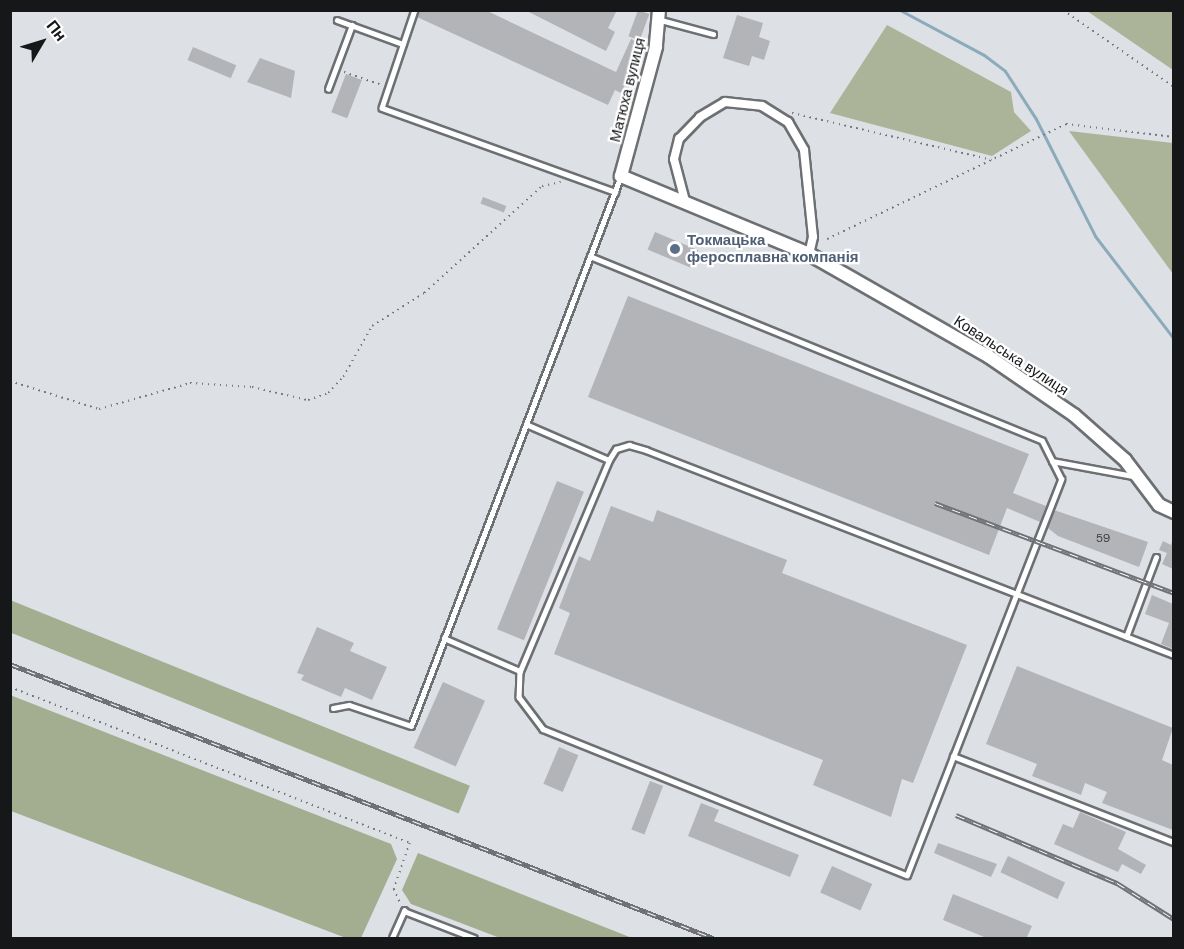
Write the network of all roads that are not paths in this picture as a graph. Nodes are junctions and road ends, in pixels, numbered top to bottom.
1 (415, 10) edge
2 (658, 15) edge
3 (337, 20) dead end
4 (352, 25) junction
5 (714, 34) dead end
6 (403, 44) junction
7 (328, 89) dead end
8 (621, 176) junction
9 (615, 192) junction
10 (685, 201) junction
11 (809, 254) junction
12 (590, 257) junction
13 (526, 424) junction
14 (609, 460) junction
15 (1052, 462) junction
16 (1139, 478) junction
17 (1173, 512) edge
18 (1156, 557) dead end
19 (1016, 594) junction
20 (1126, 637) junction
21 (444, 638) junction
22 (1173, 655) edge
23 (520, 671) junction
24 (333, 708) dead end
25 (953, 756) junction
26 (1173, 842) edge
27 (392, 939) edge
28 (474, 939) edge

1 - 6 lane
2 - 5 lane
2 - 8 street, Матюха вулиця
3 - 4 lane
4 - 6 lane
4 - 7 lane
6 - 9 lane
8 - 9 lane
8 - 10 street, Ковальська вулиця
9 - 12 lane
10 - 11 street, Ковальська вулиця
10 - 11 street
11 - 16 street, Ковальська вулиця
12 - 13 lane
12 - 15 lane
13 - 14 lane
13 - 21 lane
14 - 19 lane
14 - 23 lane
15 - 16 lane
15 - 19 lane
16 - 17 street, Ковальська вулиця
18 - 20 lane
19 - 20 lane
19 - 25 lane
20 - 22 lane
21 - 23 lane
21 - 24 lane
23 - 25 lane
25 - 26 lane
27 - 28 lane

